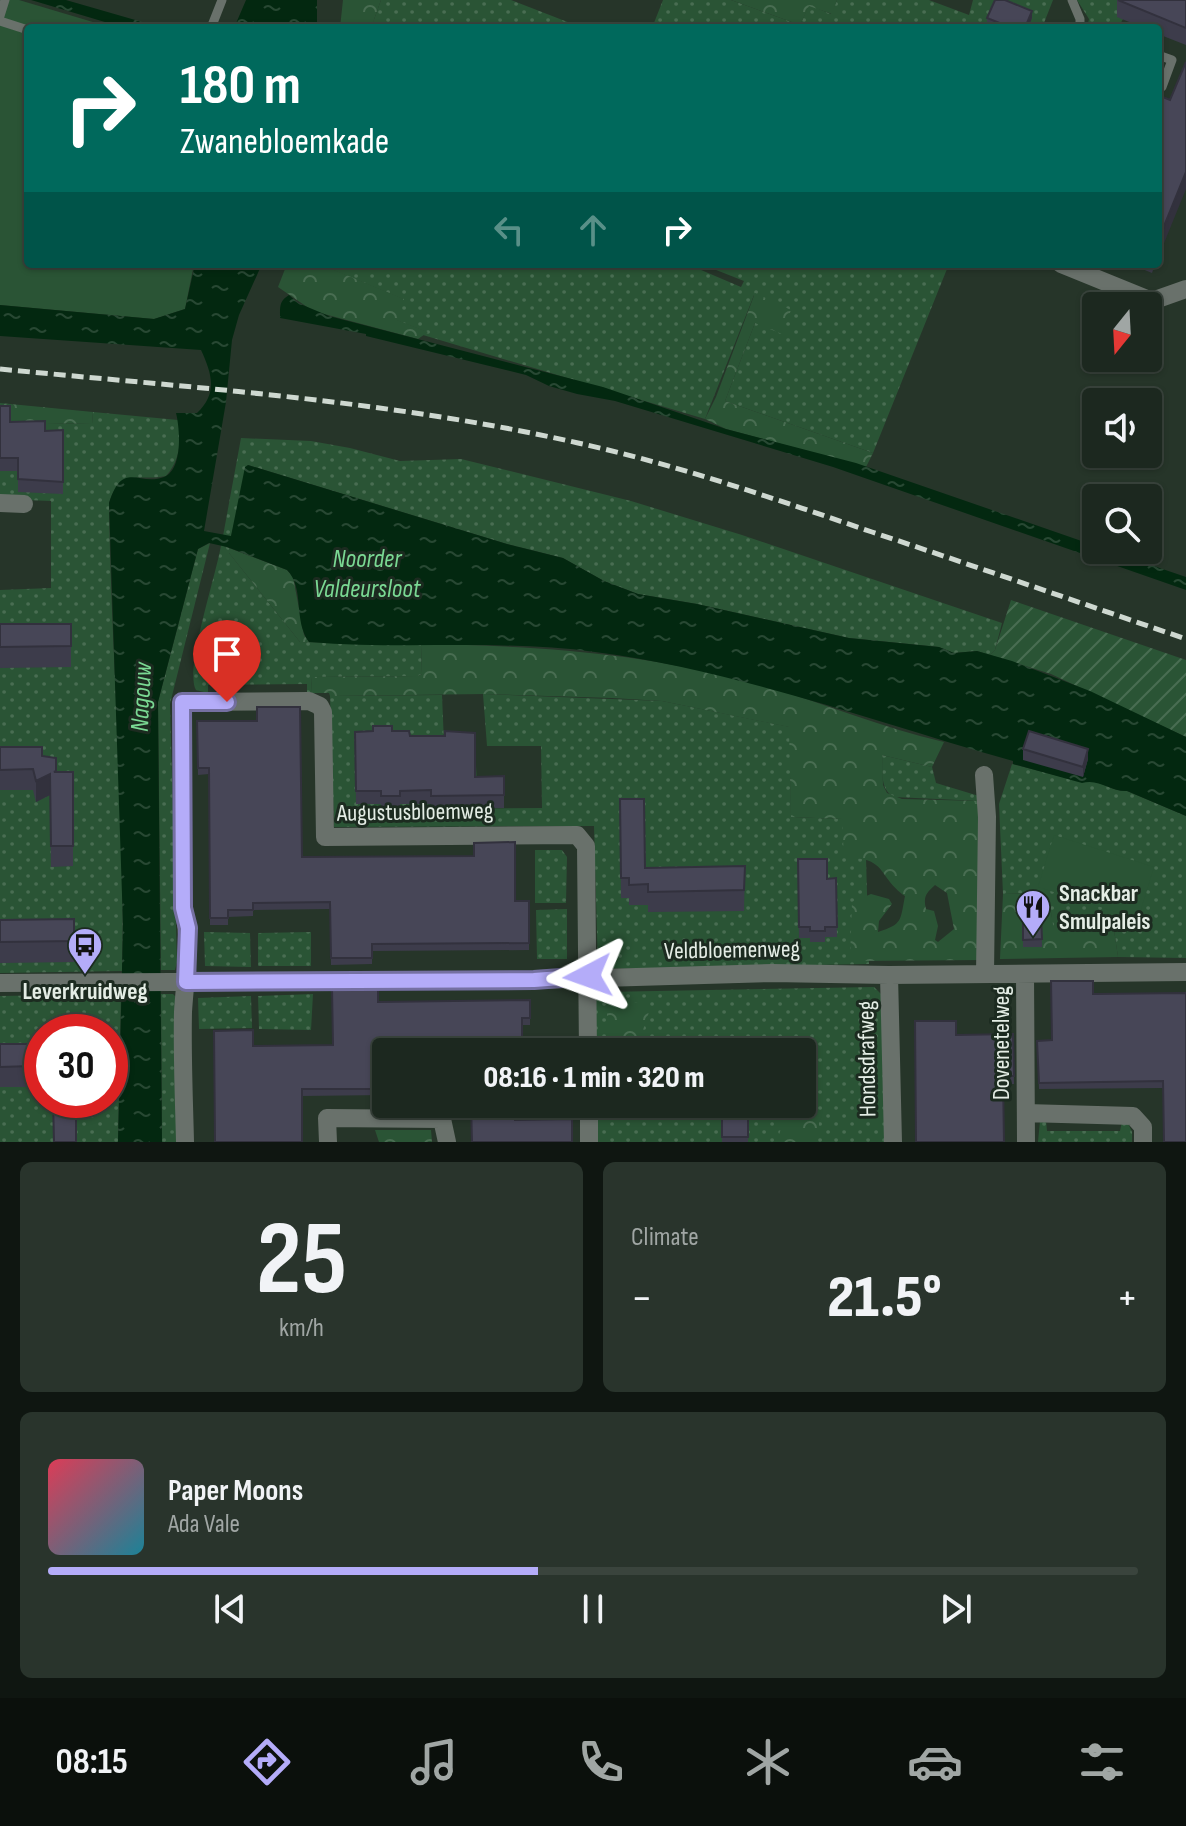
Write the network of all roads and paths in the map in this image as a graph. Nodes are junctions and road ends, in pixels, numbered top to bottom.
1 (5, 0) edge
2 (222, 0) edge
3 (1072, 0) edge
4 (0, 18) edge
5 (213, 24) edge
6 (1080, 24) edge
7 (24, 28) edge
8 (1162, 56) edge
9 (1162, 87) dead end
10 (1071, 268) edge
11 (1186, 289) edge
12 (0, 503) edge
13 (24, 504) dead end
14 (984, 775) dead end
15 (1186, 972) edge
16 (985, 974) junction
17 (1025, 974) junction
18 (889, 975) junction
19 (588, 976) junction
20 (179, 982) junction
21 (0, 983) edge
22 (588, 1038) edge
23 (1026, 1113) junction
24 (589, 1118) edge
25 (185, 1142) edge
26 (328, 1142) edge
27 (447, 1142) edge
28 (589, 1142) edge
29 (893, 1142) edge
30 (1026, 1142) edge
31 (1143, 1142) edge

1 - 4 lane
2 - 5 lane
3 - 6 lane
4 - 7 lane
8 - 9 lane
10 - 11 street
12 - 13 street
14 - 16 street
15 - 17 street, Veldbloemenweg
16 - 17 street, Veldbloemenweg
16 - 18 street, Veldbloemenweg
17 - 23 street, Dovenetelweg
18 - 19 street, Veldbloemenweg
18 - 29 street, Hondsdrafweg
19 - 20 street, Veldbloemenweg
19 - 20 street, Augustusbloemweg
19 - 22 street
20 - 21 street, Veldbloemenweg
20 - 25 street
23 - 30 street, Dovenetelweg
23 - 31 street, Dovenetelweg
24 - 28 street
26 - 27 street

